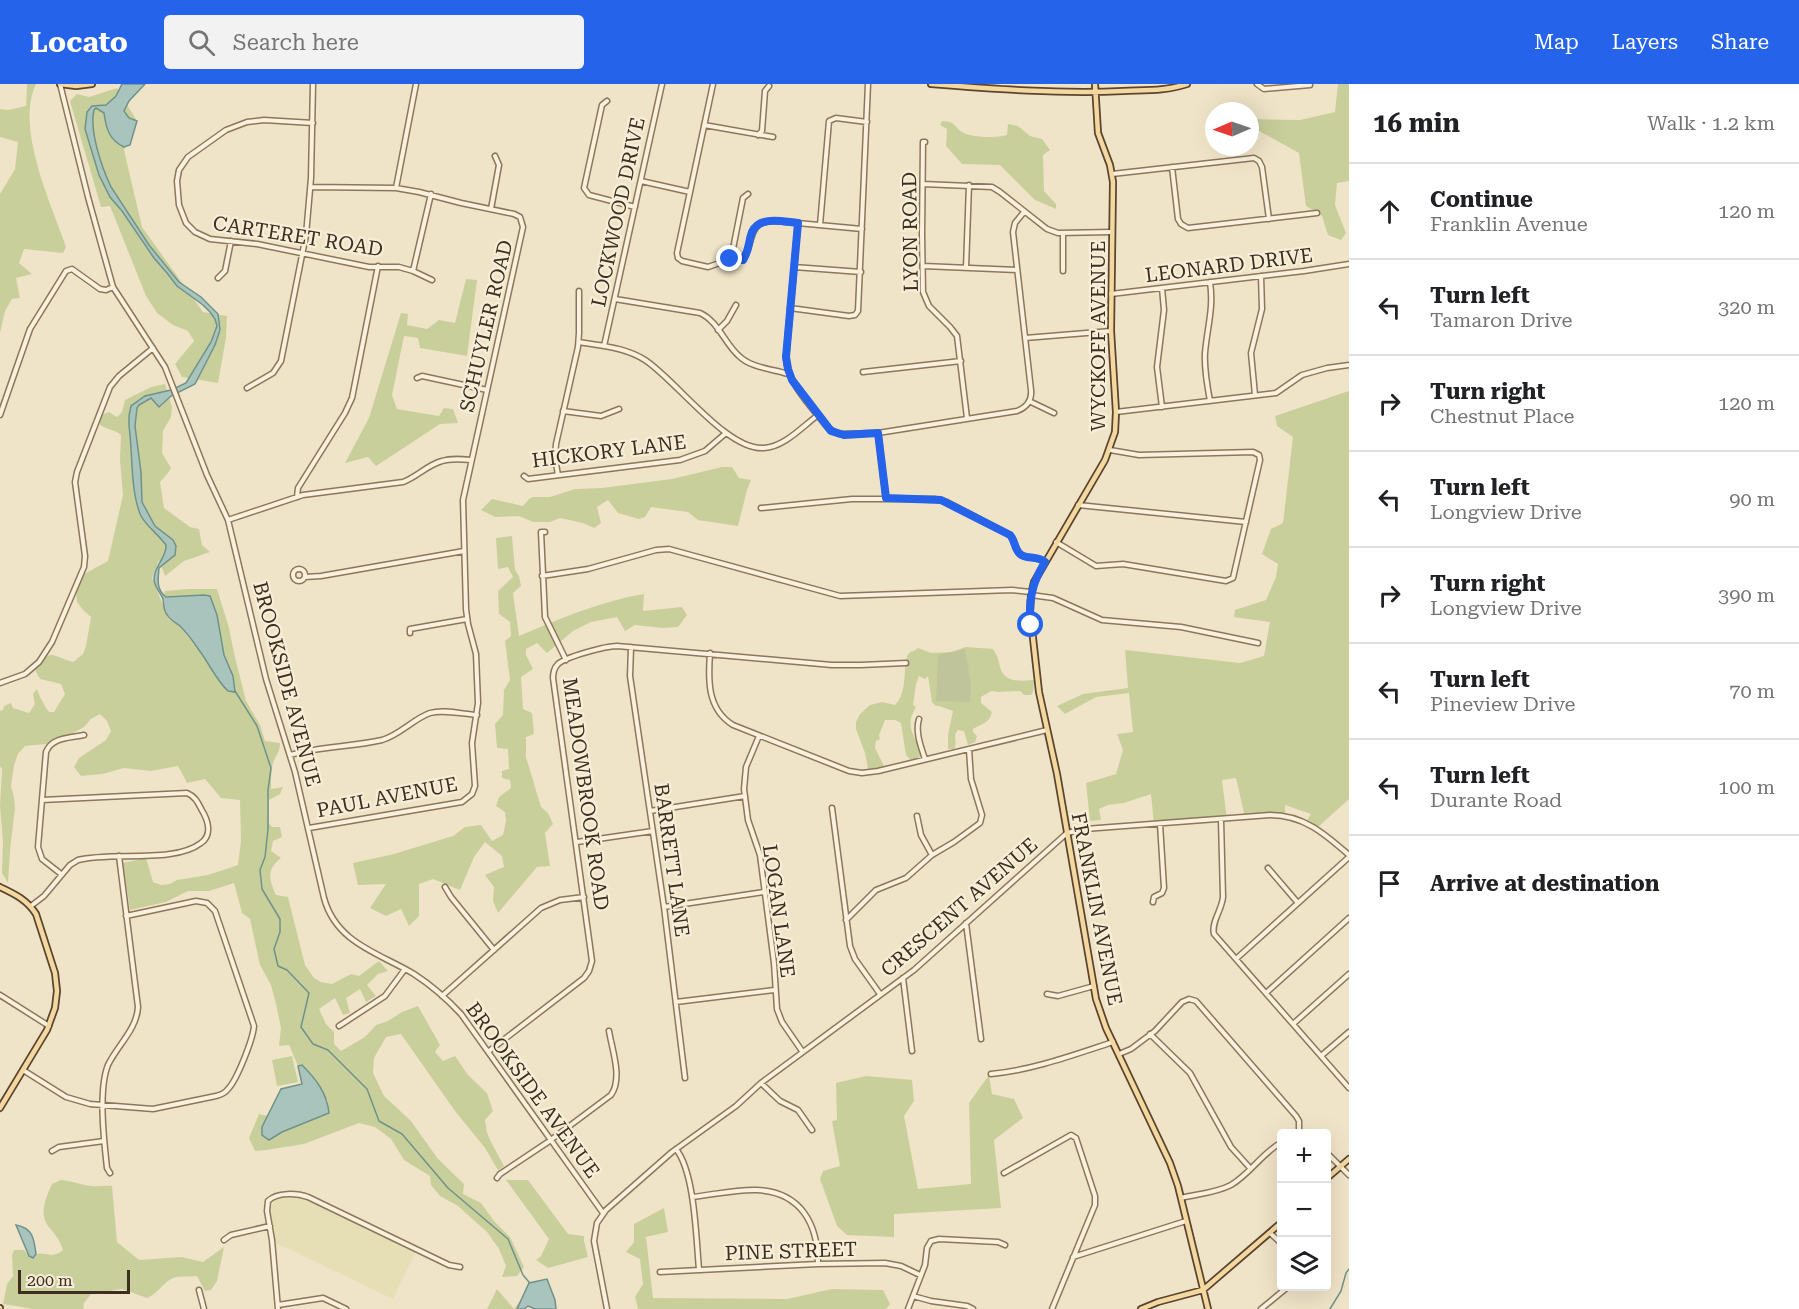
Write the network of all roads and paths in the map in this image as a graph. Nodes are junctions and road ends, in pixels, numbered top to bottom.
1 (60, 84) edge
2 (92, 84) edge
3 (314, 84) edge
4 (416, 84) edge
5 (662, 84) edge
6 (713, 84) edge
7 (868, 84) edge
8 (931, 84) edge
9 (1095, 84) edge
10 (1187, 84) edge
11 (1257, 84) edge
12 (1310, 84) edge
13 (769, 86) dead end
14 (1095, 92) junction
15 (607, 101) dead end
16 (867, 122) junction
17 (313, 123) junction
18 (704, 125) junction
19 (758, 135) junction
20 (773, 137) dead end
21 (925, 142) dead end
22 (495, 156) dead end
23 (1172, 167) junction
24 (1112, 174) junction
25 (640, 181) junction
26 (923, 184) junction
27 (969, 185) junction
28 (311, 187) junction
29 (396, 188) junction
30 (690, 192) junction
31 (431, 194) junction
32 (748, 194) dead end
33 (635, 207) junction
34 (491, 209) junction
35 (1023, 212) junction
36 (1317, 213) dead end
37 (1269, 219) junction
38 (798, 223) junction
39 (819, 225) junction
40 (862, 229) junction
41 (1112, 232) junction
42 (1063, 233) junction
43 (231, 241) junction
44 (303, 254) junction
45 (730, 259) junction
46 (1349, 264) edge
47 (378, 266) junction
48 (923, 266) junction
49 (794, 267) junction
50 (966, 268) junction
51 (413, 270) junction
52 (1017, 270) junction
53 (1063, 271) dead end
54 (861, 272) junction
55 (1261, 276) junction
56 (218, 278) dead end
57 (432, 280) dead end
58 (1210, 282) junction
59 (113, 287) junction
60 (1162, 288) junction
61 (579, 291) dead end
62 (1112, 294) junction
63 (615, 299) junction
64 (736, 305) dead end
65 (790, 308) junction
66 (718, 330) junction
67 (1111, 332) junction
68 (1025, 338) junction
69 (579, 342) junction
70 (604, 346) junction
71 (153, 348) junction
72 (961, 361) junction
73 (1349, 365) edge
74 (863, 372) dead end
75 (789, 374) junction
76 (417, 378) dead end
77 (247, 388) dead end
78 (486, 390) junction
79 (1255, 395) junction
80 (1029, 401) junction
81 (1210, 401) junction
82 (1162, 407) junction
83 (619, 409) dead end
84 (563, 411) junction
85 (1116, 412) junction
86 (1054, 413) dead end
87 (0, 415) edge
88 (818, 415) junction
89 (967, 418) junction
90 (878, 433) junction
91 (726, 434) junction
92 (1110, 450) junction
93 (471, 460) junction
94 (558, 475) junction
95 (524, 476) dead end
96 (297, 497) junction
97 (886, 498) junction
98 (1078, 505) junction
99 (761, 508) dead end
100 (228, 520) junction
101 (1246, 522) junction
102 (545, 532) dead end
103 (1056, 542) junction
104 (464, 551) junction
105 (1045, 562) junction
106 (1040, 571) joint
107 (542, 576) junction
108 (305, 577) dead end
109 (1031, 593) junction
110 (467, 619) junction
111 (410, 633) dead end
112 (1258, 644) dead end
113 (631, 647) junction
114 (710, 653) junction
115 (566, 660) junction
116 (906, 663) dead end
117 (0, 683) edge
118 (477, 715) junction
119 (919, 719) dead end
120 (1047, 730) junction
121 (84, 735) dead end
122 (759, 735) junction
123 (969, 749) junction
124 (290, 755) junction
125 (925, 759) junction
126 (745, 796) junction
127 (42, 800) junction
128 (832, 808) dead end
129 (650, 811) junction
130 (917, 816) dead end
131 (1221, 820) junction
132 (1160, 824) junction
133 (309, 828) junction
134 (653, 831) junction
135 (1067, 833) junction
136 (576, 842) junction
137 (932, 855) junction
138 (119, 856) junction
139 (1349, 856) edge
140 (1268, 868) dead end
141 (62, 874) junction
142 (445, 887) dead end
143 (0, 888) edge
144 (764, 892) junction
145 (584, 897) junction
146 (1153, 902) dead end
147 (1298, 903) junction
148 (31, 906) junction
149 (664, 907) junction
150 (126, 916) junction
151 (1349, 918) edge
152 (846, 920) junction
153 (966, 923) junction
154 (494, 950) junction
155 (1236, 959) junction
156 (405, 969) junction
157 (1349, 974) edge
158 (903, 978) junction
159 (1094, 986) junction
160 (774, 990) junction
161 (1266, 993) junction
162 (880, 994) junction
163 (1047, 994) dead end
164 (0, 995) edge
165 (442, 996) junction
166 (676, 1002) junction
167 (1293, 1024) junction
168 (49, 1026) junction
169 (339, 1026) dead end
170 (609, 1031) dead end
171 (1349, 1032) edge
172 (1150, 1035) junction
173 (981, 1039) dead end
174 (1113, 1042) junction
175 (489, 1051) junction
176 (802, 1051) junction
177 (912, 1051) dead end
178 (1119, 1054) junction
179 (1321, 1056) junction
180 (23, 1070) junction
181 (991, 1074) dead end
182 (685, 1078) dead end
183 (760, 1083) junction
184 (1349, 1088) edge
185 (103, 1106) junction
186 (0, 1108) edge
187 (1299, 1129) edge
188 (812, 1130) dead end
189 (550, 1139) junction
190 (104, 1141) junction
191 (1277, 1145) edge
192 (676, 1149) junction
193 (52, 1151) dead end
194 (1331, 1157) edge
195 (1349, 1159) edge
196 (1341, 1167) junction
197 (1250, 1168) junction
198 (110, 1173) dead end
199 (1004, 1173) dead end
200 (1331, 1175) edge
201 (1349, 1175) edge
202 (497, 1178) dead end
203 (692, 1197) junction
204 (1181, 1198) junction
205 (603, 1213) junction
206 (1186, 1221) junction
207 (270, 1226) junction
208 (1277, 1226) edge
209 (1270, 1233) junction
210 (224, 1240) dead end
211 (1277, 1240) edge
212 (1005, 1245) dead end
213 (1073, 1257) junction
214 (818, 1264) junction
215 (460, 1267) dead end
216 (699, 1269) junction
217 (660, 1272) dead end
218 (920, 1275) junction
219 (199, 1290) dead end
220 (1203, 1290) junction
221 (1284, 1291) edge
222 (913, 1296) junction
223 (278, 1307) edge
224 (204, 1309) edge
225 (346, 1309) edge
226 (607, 1309) edge
227 (908, 1309) edge
228 (973, 1309) edge
229 (1052, 1309) edge
230 (1141, 1309) edge
231 (1208, 1309) edge
232 (1261, 1309) edge

1 - 2 main road
1 - 59 street, BROOKSIDE AVENUE
3 - 17 street
4 - 29 street
5 - 25 street, LOCKWOOD DRIVE
6 - 18 street
7 - 16 street
8 - 14 main road
9 - 14 main road, WYCKOFF AVENUE
10 - 14 main road
11 - 12 street
13 - 19 street
14 - 24 main road, WYCKOFF AVENUE
15 - 33 street
16 - 39 street
16 - 40 street
17 - 28 street
17 - 43 street, CARTERET ROAD
18 - 19 street
18 - 30 street
19 - 20 street
21 - 26 street, LYON ROAD
22 - 34 street
23 - 24 street
23 - 37 street
23 - 37 street
24 - 41 main road, WYCKOFF AVENUE
25 - 30 street
25 - 33 street, LOCKWOOD DRIVE
26 - 27 street
26 - 48 street, LYON ROAD
27 - 35 street
27 - 50 street
28 - 29 street, SCHUYLER ROAD
28 - 44 street
29 - 31 street, SCHUYLER ROAD
30 - 45 street
31 - 34 street, SCHUYLER ROAD
31 - 51 street
32 - 45 street
33 - 63 street, LOCKWOOD DRIVE
34 - 78 street, SCHUYLER ROAD
35 - 42 street
35 - 52 street
36 - 37 street
38 - 39 street
38 - 45 street
38 - 49 street
39 - 40 street
40 - 54 street
41 - 42 street
41 - 62 main road, WYCKOFF AVENUE
42 - 53 street
43 - 44 street, CARTERET ROAD
43 - 56 street
44 - 47 street, CARTERET ROAD
44 - 77 street
46 - 55 street, LEONARD DRIVE
47 - 51 street, CARTERET ROAD
47 - 96 street
48 - 50 street
48 - 72 street, LYON ROAD
49 - 54 street
49 - 65 street
50 - 52 street
51 - 57 street, CARTERET ROAD
52 - 68 street
54 - 65 street
55 - 58 street, LEONARD DRIVE
55 - 79 street
58 - 60 street, LEONARD DRIVE
58 - 81 street
59 - 71 street, BROOKSIDE AVENUE
59 - 87 street
60 - 62 street, LEONARD DRIVE
60 - 82 street
61 - 69 street
62 - 67 main road, WYCKOFF AVENUE
63 - 66 street
63 - 70 street, LOCKWOOD DRIVE
64 - 66 street
65 - 75 street
66 - 75 street
67 - 68 street
67 - 85 main road, WYCKOFF AVENUE
68 - 80 street
69 - 70 street
69 - 84 street
70 - 91 street
71 - 100 street, BROOKSIDE AVENUE
71 - 117 street
72 - 74 street
72 - 89 street, LYON ROAD
73 - 79 street
75 - 88 street
76 - 78 street
78 - 93 street, SCHUYLER ROAD
79 - 81 street
80 - 86 street
80 - 89 street
81 - 82 street
82 - 85 street
83 - 84 street
84 - 94 street
85 - 92 main road, WYCKOFF AVENUE
88 - 90 street
88 - 91 street
89 - 90 street
90 - 97 street
91 - 94 street, HICKORY LANE
92 - 98 main road, WYCKOFF AVENUE
92 - 101 street
93 - 96 street
93 - 104 street, SCHUYLER ROAD
94 - 95 street, HICKORY LANE
96 - 100 street
97 - 99 street
97 - 105 street
98 - 101 street
98 - 103 main road, WYCKOFF AVENUE
100 - 124 street, BROOKSIDE AVENUE
101 - 103 street
102 - 107 street
103 - 105 main road, WYCKOFF AVENUE
104 - 108 street
104 - 110 street, SCHUYLER ROAD
105 - 106 main road, WYCKOFF AVENUE
106 - 109 main road, FRANKLIN AVENUE
107 - 109 street
107 - 115 street
109 - 112 street
109 - 120 main road, FRANKLIN AVENUE
110 - 111 street
110 - 118 street, PAUL AVENUE
113 - 114 street, MEADOWBROOK ROAD
113 - 115 street, MEADOWBROOK ROAD
113 - 129 street, BARRETT LANE
114 - 116 street, MEADOWBROOK ROAD
114 - 122 street
115 - 136 street, MEADOWBROOK ROAD
118 - 124 street
118 - 133 street, PAUL AVENUE
119 - 125 street
120 - 123 street
120 - 135 main road, FRANKLIN AVENUE
121 - 127 street
122 - 125 street
122 - 126 street, LOGAN LANE
123 - 125 street
123 - 137 street
124 - 133 street, BROOKSIDE AVENUE
126 - 129 street
126 - 144 street, LOGAN LANE
127 - 138 street
127 - 141 street
128 - 152 street
129 - 134 street, BARRETT LANE
130 - 137 street
131 - 132 street
131 - 139 street
131 - 155 street
132 - 135 street
132 - 146 street
133 - 156 street, BROOKSIDE AVENUE
134 - 136 street
134 - 149 street, BARRETT LANE
135 - 153 street, CRESCENT AVENUE
135 - 159 main road, FRANKLIN AVENUE
136 - 145 street, MEADOWBROOK ROAD
137 - 152 street
138 - 141 street
138 - 150 street
139 - 147 street
140 - 147 street
141 - 148 street
142 - 154 street
143 - 148 main road
144 - 149 street
144 - 160 street, LOGAN LANE
145 - 154 street
145 - 175 street, MEADOWBROOK ROAD
147 - 155 street
148 - 168 main road
149 - 166 street, BARRETT LANE
150 - 185 street
150 - 185 street
151 - 161 street
152 - 162 street
153 - 158 street, CRESCENT AVENUE
153 - 173 street
154 - 165 street
155 - 161 street
156 - 165 street, BROOKSIDE AVENUE
156 - 169 street
157 - 167 street
158 - 162 street, CRESCENT AVENUE
158 - 177 street
159 - 163 street
159 - 174 main road, FRANKLIN AVENUE
160 - 166 street
160 - 176 street, LOGAN LANE
161 - 167 street
162 - 176 street, CRESCENT AVENUE
164 - 168 street
165 - 175 street, BROOKSIDE AVENUE
166 - 182 street, BARRETT LANE
167 - 179 street
168 - 180 main road
170 - 189 street
171 - 179 street
172 - 178 street
172 - 187 street
172 - 197 street
174 - 178 main road, FRANKLIN AVENUE
174 - 181 street
175 - 189 street, BROOKSIDE AVENUE
176 - 183 street, CRESCENT AVENUE
178 - 204 main road, FRANKLIN AVENUE
179 - 184 street
180 - 185 street
180 - 186 main road
183 - 188 street
183 - 192 street, CRESCENT AVENUE
185 - 190 street
189 - 202 street
189 - 205 street, BROOKSIDE AVENUE
190 - 193 street
190 - 198 street
191 - 197 street
192 - 203 street
192 - 205 street, CRESCENT AVENUE
194 - 196 street
195 - 196 main road
196 - 200 main road
196 - 201 street
197 - 204 street
199 - 213 street
203 - 214 street
203 - 216 street
204 - 206 main road, FRANKLIN AVENUE
205 - 226 street
206 - 213 street
206 - 220 main road, FRANKLIN AVENUE
207 - 210 street
207 - 215 street
207 - 223 street
208 - 209 main road
209 - 211 street
209 - 220 main road
212 - 218 street
213 - 229 street
214 - 216 street, PINE STREET
214 - 218 street, PINE STREET
216 - 217 street, PINE STREET
218 - 222 street
219 - 224 street
220 - 230 main road
220 - 231 main road, FRANKLIN AVENUE
221 - 232 street
222 - 227 street
222 - 228 street
223 - 225 street

